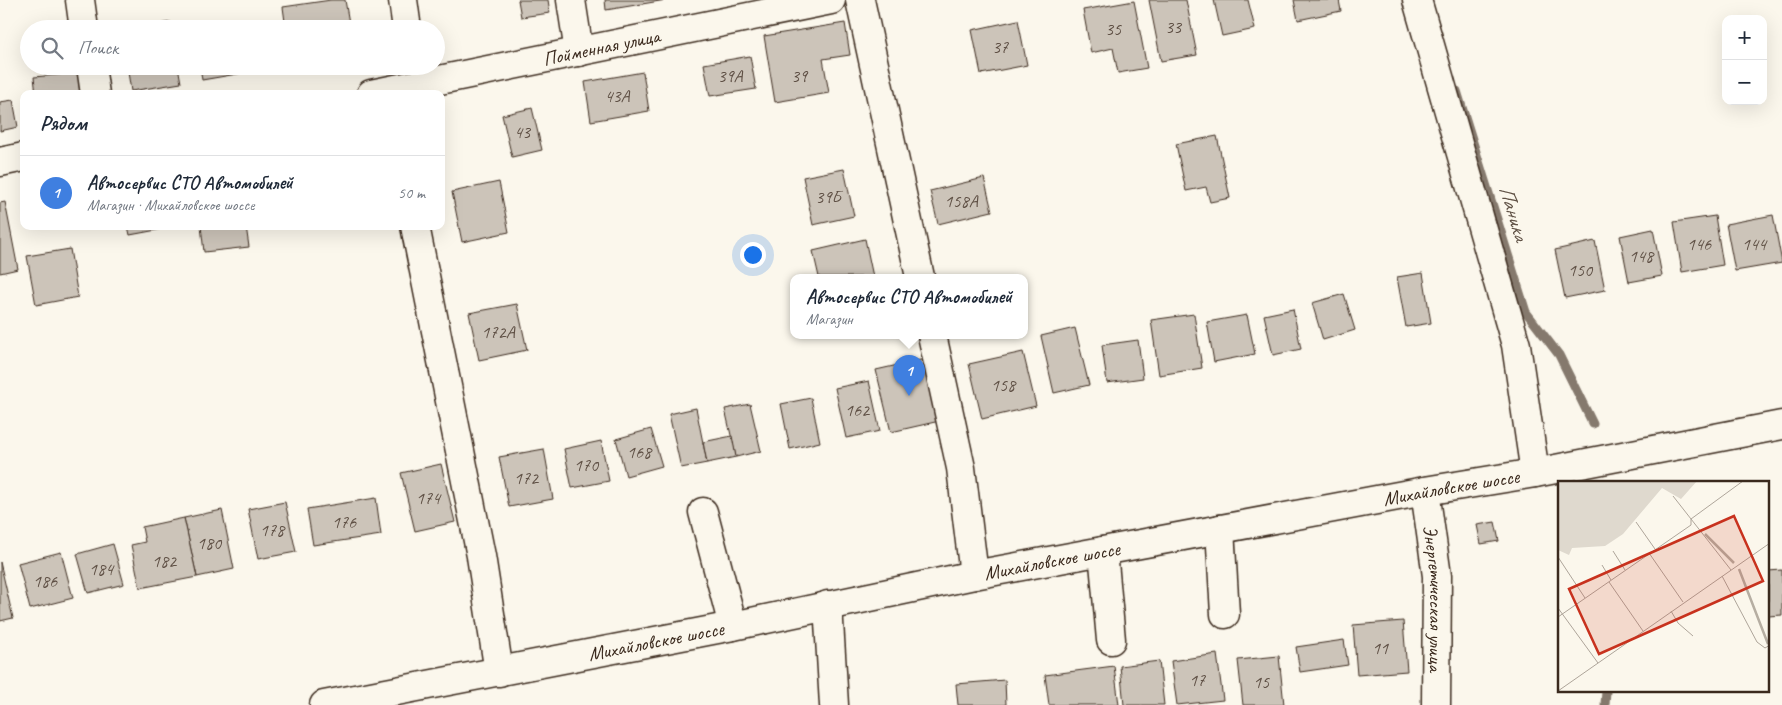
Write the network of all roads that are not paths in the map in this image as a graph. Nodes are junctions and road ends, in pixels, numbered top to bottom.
1 (80, 0) edge
2 (402, 0) edge
3 (571, 0) edge
4 (832, 0) edge
5 (860, 0) edge
6 (1417, 0) edge
7 (83, 20) edge
8 (405, 20) edge
9 (579, 52) junction
10 (445, 71) edge
11 (92, 75) edge
12 (414, 76) edge
13 (94, 90) edge
14 (388, 90) edge
15 (20, 158) edge
16 (0, 162) edge
17 (416, 230) edge
18 (919, 274) edge
19 (933, 339) edge
20 (1782, 424) edge
21 (1535, 473) junction
22 (1425, 491) junction
23 (703, 512) dead end
24 (1220, 529) junction
25 (1103, 551) junction
26 (974, 575) junction
27 (828, 605) junction
28 (1225, 614) dead end
29 (733, 626) junction
30 (1110, 640) dead end
31 (499, 672) junction
32 (324, 705) edge
33 (834, 705) edge
34 (1436, 705) edge

1 - 7 street
2 - 8 street
3 - 9 street
4 - 9 street, Пойменная улица
5 - 18 street
6 - 21 street
9 - 10 street, Пойменная улица
11 - 13 street
12 - 14 street, Пойменная улица
15 - 16 street
17 - 31 street
19 - 26 street
20 - 21 street, Михайловское шоссе
21 - 22 street, Михайловское шоссе
22 - 24 street, Михайловское шоссе
22 - 34 street, Энергетическая улица
23 - 29 street
24 - 25 street, Михайловское шоссе
24 - 28 street
25 - 26 street, Михайловское шоссе
25 - 30 street
26 - 27 street, Михайловское шоссе
27 - 29 street, Михайловское шоссе
27 - 33 street
29 - 31 street, Михайловское шоссе
31 - 32 street, Михайловское шоссе

